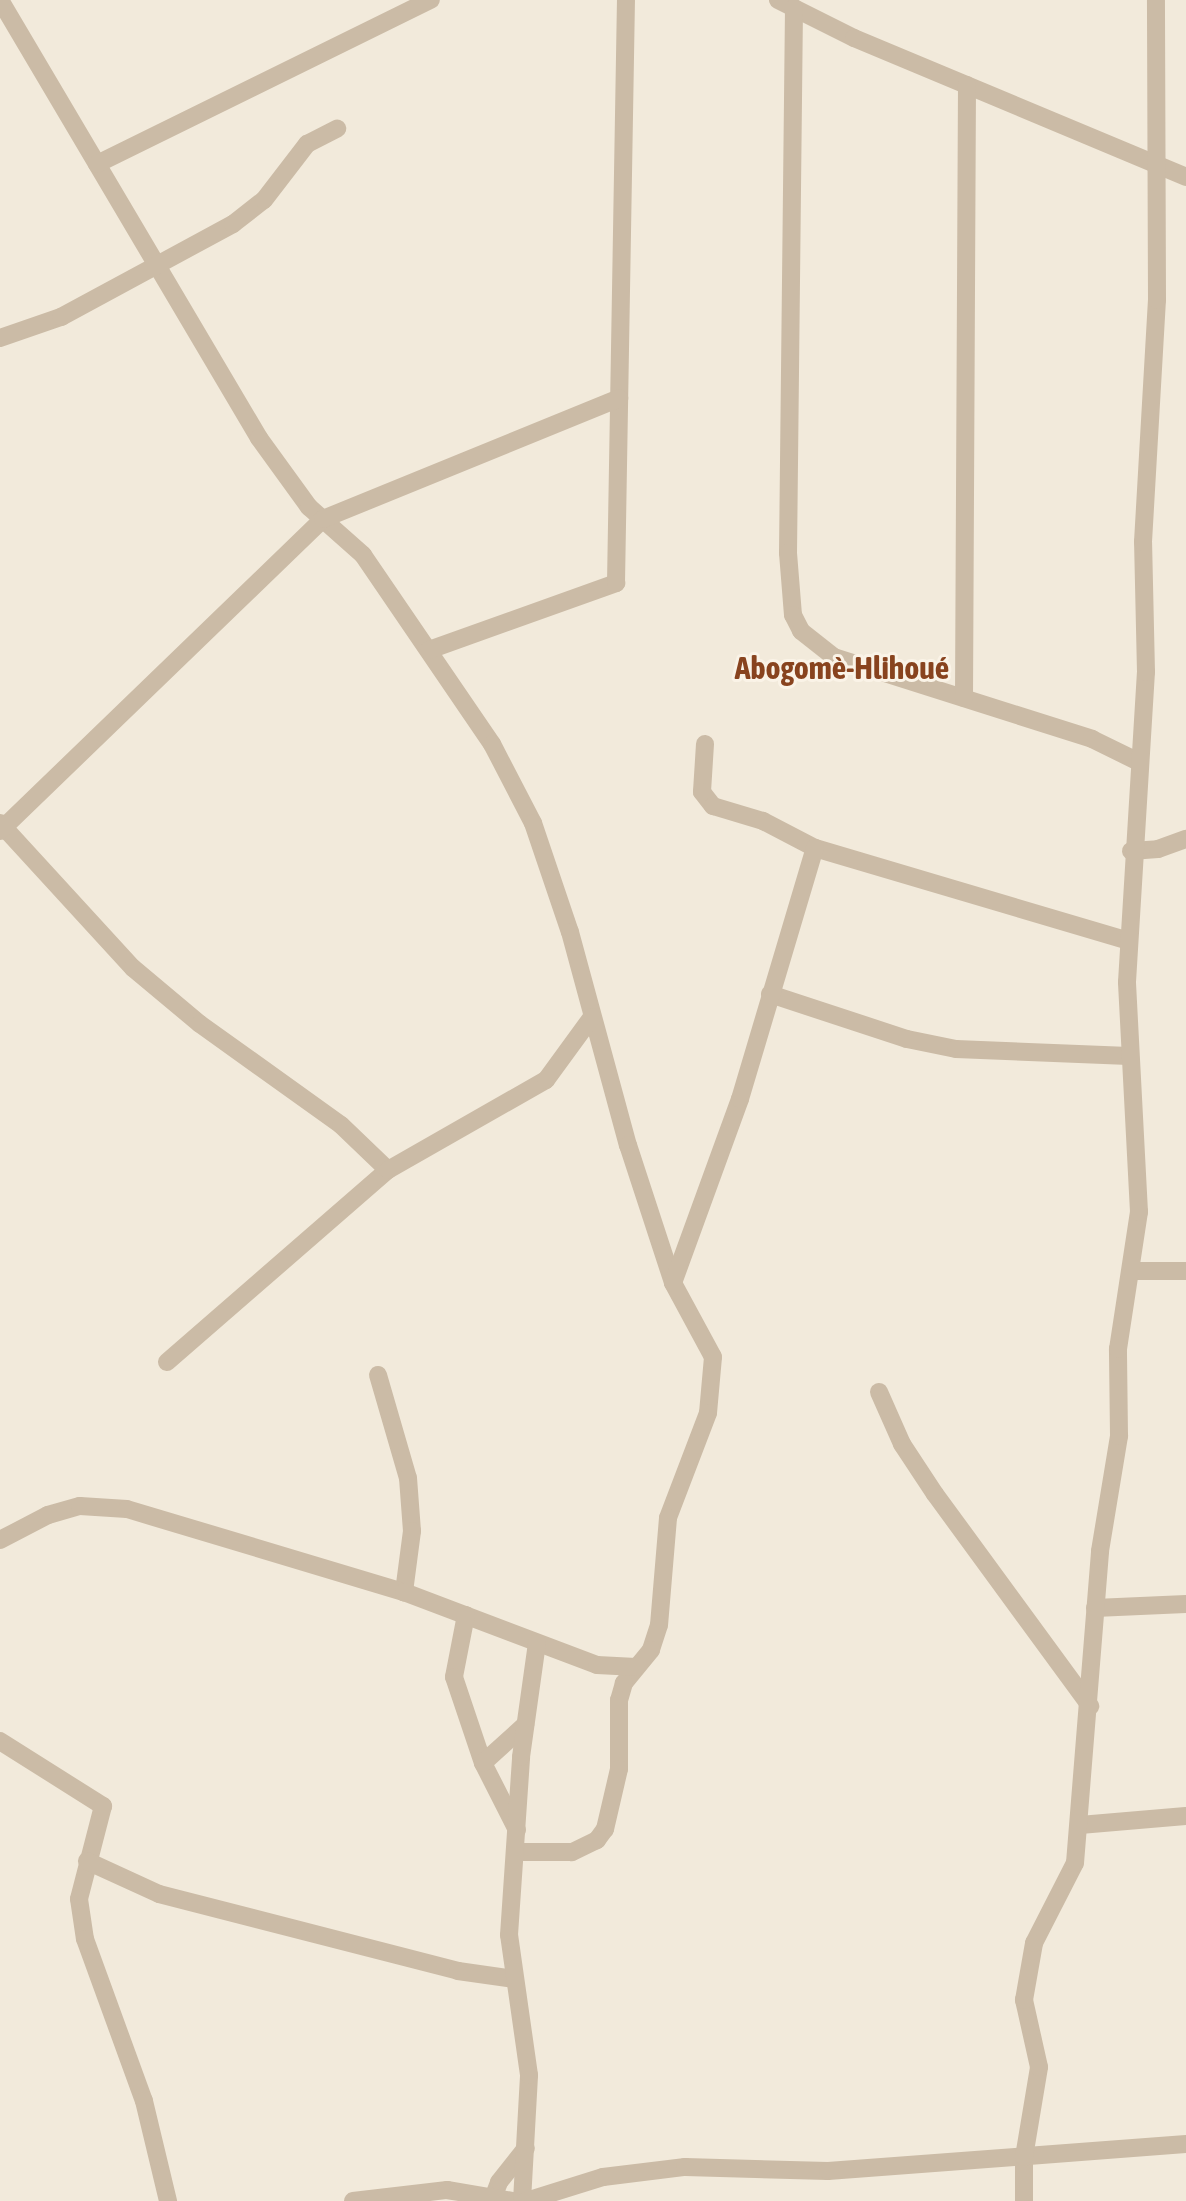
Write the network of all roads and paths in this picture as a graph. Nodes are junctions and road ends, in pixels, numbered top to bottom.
1 (0, 0) edge
2 (431, 0) edge
3 (626, 0) edge
4 (1156, 0) edge
5 (786, 4) edge
6 (967, 85) junction
7 (337, 129) dead end
8 (97, 164) junction
9 (1156, 164) junction
10 (1186, 177) edge
11 (158, 267) junction
12 (0, 338) edge
13 (619, 398) junction
14 (323, 519) junction
15 (429, 650) junction
16 (964, 698) junction
17 (705, 744) dead end
18 (1139, 762) junction
19 (1, 827) edge
20 (1186, 839) edge
21 (815, 848) junction
22 (1131, 851) junction
23 (1129, 941) junction
24 (770, 994) junction
25 (592, 1017) junction
26 (1129, 1056) junction
27 (388, 1170) junction
28 (1133, 1271) junction
29 (1186, 1271) edge
30 (673, 1283) junction
31 (167, 1362) dead end
32 (378, 1375) dead end
33 (879, 1392) dead end
34 (0, 1540) edge
35 (404, 1592) junction
36 (1186, 1604) edge
37 (1095, 1608) junction
38 (466, 1615) junction
39 (537, 1643) junction
40 (636, 1667) junction
41 (1090, 1706) junction
42 (525, 1725) junction
43 (0, 1741) edge
44 (483, 1763) junction
45 (1186, 1816) edge
46 (1080, 1825) junction
47 (517, 1830) junction
48 (516, 1852) junction
49 (87, 1861) junction
50 (514, 1979) junction
51 (1186, 2144) edge
52 (526, 2148) junction
53 (1024, 2157) junction
54 (493, 2198) junction
55 (168, 2201) edge
56 (353, 2201) edge
57 (513, 2201) edge
58 (524, 2201) edge
59 (1024, 2201) edge

1 - 8 street
2 - 8 street
3 - 13 street
4 - 9 street
5 - 6 street
5 - 16 street
6 - 9 street
6 - 16 street
7 - 11 street
8 - 11 street
9 - 10 street
9 - 18 street
11 - 12 street
11 - 14 street
13 - 14 street
13 - 15 street
14 - 15 street
14 - 19 street
15 - 25 street
16 - 18 street
17 - 21 street
18 - 22 street
19 - 27 street
20 - 22 street
21 - 23 street
21 - 24 street
22 - 23 street
23 - 26 street
24 - 26 street
24 - 30 street
25 - 27 street
25 - 30 street
26 - 28 street
27 - 31 street
28 - 29 street
28 - 37 street
30 - 40 street
32 - 35 street
33 - 41 street
34 - 35 street
35 - 38 street
36 - 37 street
37 - 41 street
38 - 39 street
38 - 44 street
39 - 40 street
39 - 42 street
40 - 48 street
41 - 46 street
42 - 44 street
42 - 47 street
43 - 49 street
44 - 47 street
45 - 46 street
46 - 53 street
47 - 48 street
48 - 50 street
49 - 50 street
49 - 55 street
50 - 52 street
51 - 53 street
52 - 54 street
52 - 58 street
53 - 58 street
53 - 59 street
54 - 56 street
54 - 57 street

